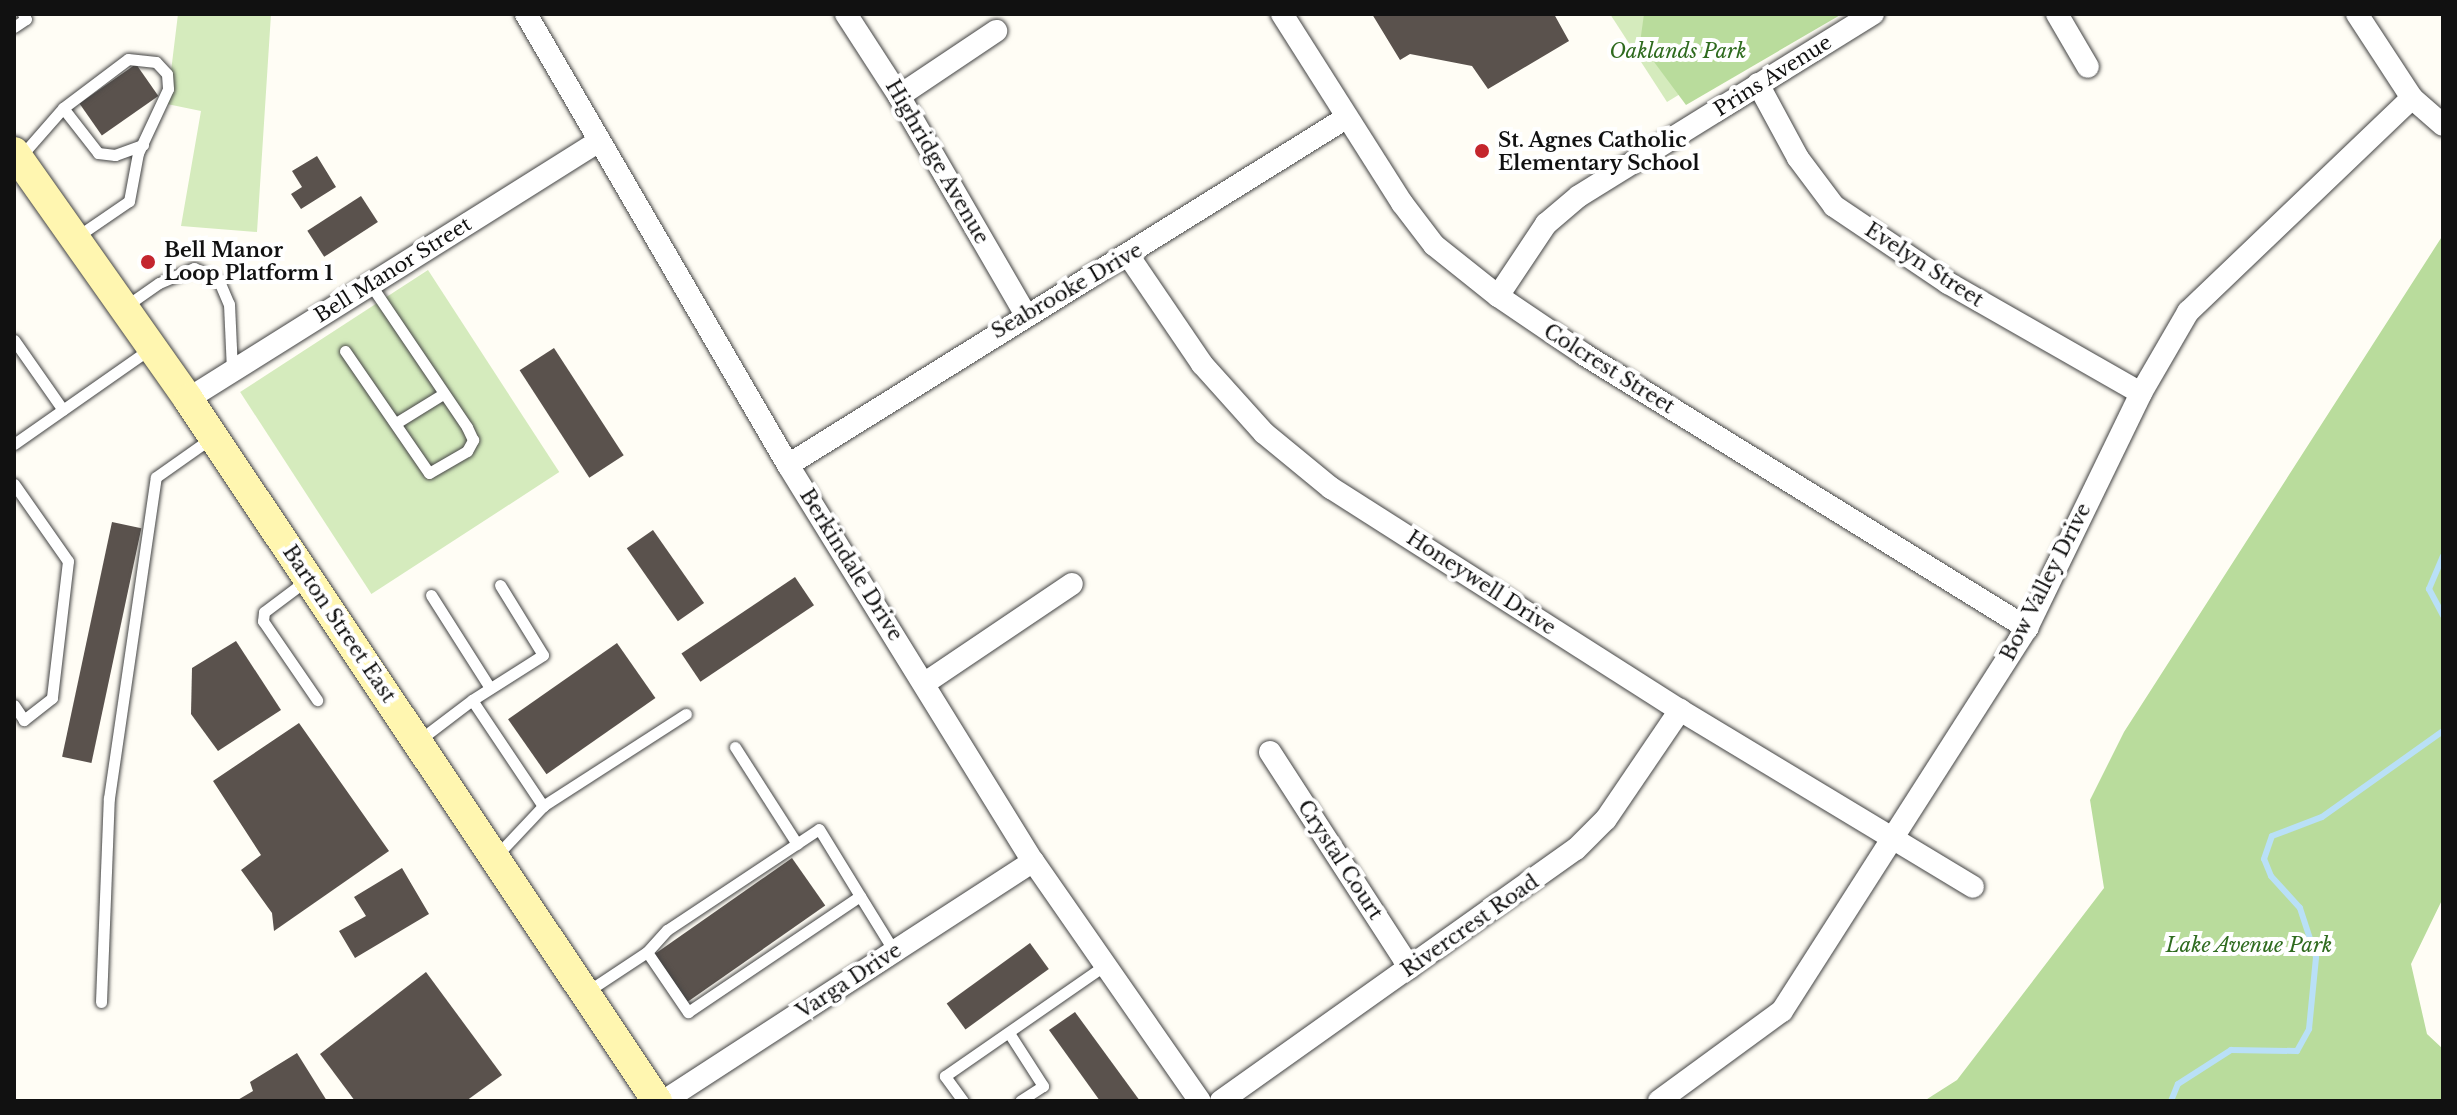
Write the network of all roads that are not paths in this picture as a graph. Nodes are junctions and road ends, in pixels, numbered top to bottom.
1 (526, 14) edge
2 (846, 14) edge
3 (1282, 14) edge
4 (1873, 14) edge
5 (2057, 14) edge
6 (2357, 14) edge
7 (28, 16) edge
8 (14, 27) edge
9 (996, 31) dead end
10 (2088, 67) dead end
11 (1758, 84) junction
12 (899, 96) junction
13 (2412, 98) junction
14 (63, 108) junction
15 (1346, 118) junction
16 (2443, 125) edge
17 (598, 142) junction
18 (143, 144) junction
19 (16, 155) edge
20 (75, 238) junction
21 (1128, 255) junction
22 (371, 285) junction
23 (1498, 296) junction
24 (124, 307) junction
25 (1025, 313) junction
26 (14, 340) edge
27 (152, 348) junction
28 (345, 351) dead end
29 (232, 372) junction
30 (2141, 393) junction
31 (443, 394) junction
32 (188, 399) junction
33 (63, 410) junction
34 (396, 423) junction
35 (214, 437) junction
36 (14, 444) edge
37 (788, 465) junction
38 (14, 484) edge
39 (309, 579) junction
40 (1072, 584) dead end
41 (500, 585) dead end
42 (431, 595) dead end
43 (2027, 628) junction
44 (925, 683) junction
45 (490, 688) junction
46 (317, 700) dead end
47 (472, 700) junction
48 (14, 705) edge
49 (1680, 710) junction
50 (686, 714) dead end
51 (417, 742) junction
52 (735, 747) dead end
53 (1270, 752) dead end
54 (543, 806) junction
55 (1896, 840) junction
56 (797, 844) junction
57 (494, 857) junction
58 (1033, 861) junction
59 (1973, 887) dead end
60 (860, 896) junction
61 (894, 951) junction
62 (647, 952) junction
63 (1107, 964) junction
64 (1410, 968) junction
65 (585, 993) junction
66 (101, 1002) dead end
67 (1009, 1033) junction
68 (657, 1101) edge
69 (664, 1101) edge
70 (963, 1101) edge
71 (1020, 1101) edge
72 (1200, 1101) edge
73 (1221, 1101) edge
74 (1659, 1101) edge

1 - 17 street, Berkindale Drive
2 - 12 street, Highridge Avenue
3 - 15 street, Colcrest Street
4 - 11 street, Prins Avenue
5 - 10 street
6 - 13 street
7 - 8 lane
9 - 12 street
11 - 23 street, Prins Avenue
11 - 30 street, Evelyn Street
12 - 25 street, Highridge Avenue
13 - 16 street
13 - 30 street, Bow Valley Drive
14 - 18 lane
14 - 18 lane
14 - 19 lane
15 - 21 street, Seabrooke Drive
15 - 23 street, Colcrest Street
17 - 22 street, Bell Manor Street
17 - 37 street, Berkindale Drive
18 - 20 lane
19 - 20 main road, Barton Street East
20 - 24 main road, Barton Street East
21 - 25 street, Seabrooke Drive
21 - 49 street, Honeywell Drive
22 - 29 street, Bell Manor Street
22 - 31 lane
23 - 43 street, Colcrest Street
24 - 27 main road, Barton Street East
24 - 29 lane
25 - 37 street, Seabrooke Drive
26 - 33 lane
27 - 32 main road, Barton Street East
27 - 33 lane
28 - 34 lane
29 - 32 street, Bell Manor Street
30 - 43 street, Bow Valley Drive
31 - 34 lane
31 - 34 lane
32 - 35 main road, Barton Street East
33 - 36 lane
35 - 39 main road, Barton Street East
35 - 66 lane
37 - 44 street, Berkindale Drive
38 - 48 lane
39 - 46 lane
39 - 51 main road, Barton Street East
40 - 44 street
41 - 45 lane
42 - 45 lane
43 - 55 street, Bow Valley Drive
44 - 58 street, Berkindale Drive
45 - 47 lane
47 - 51 lane
47 - 54 lane
49 - 55 street, Honeywell Drive
49 - 64 street, Rivercrest Road
50 - 54 lane
51 - 57 main road, Barton Street East
52 - 56 lane
53 - 64 street, Crystal Court
54 - 57 lane
55 - 59 street, Honeywell Drive
55 - 74 street, Bow Valley Drive
56 - 60 lane
56 - 62 lane
57 - 65 main road, Barton Street East
58 - 61 street, Varga Drive
58 - 63 street, Berkindale Drive
60 - 61 lane
60 - 62 lane
61 - 69 street, Varga Drive
62 - 65 lane
63 - 67 lane
63 - 72 street, Berkindale Drive
64 - 73 street, Rivercrest Road
65 - 68 main road, Barton Street East
67 - 70 lane
67 - 71 lane

